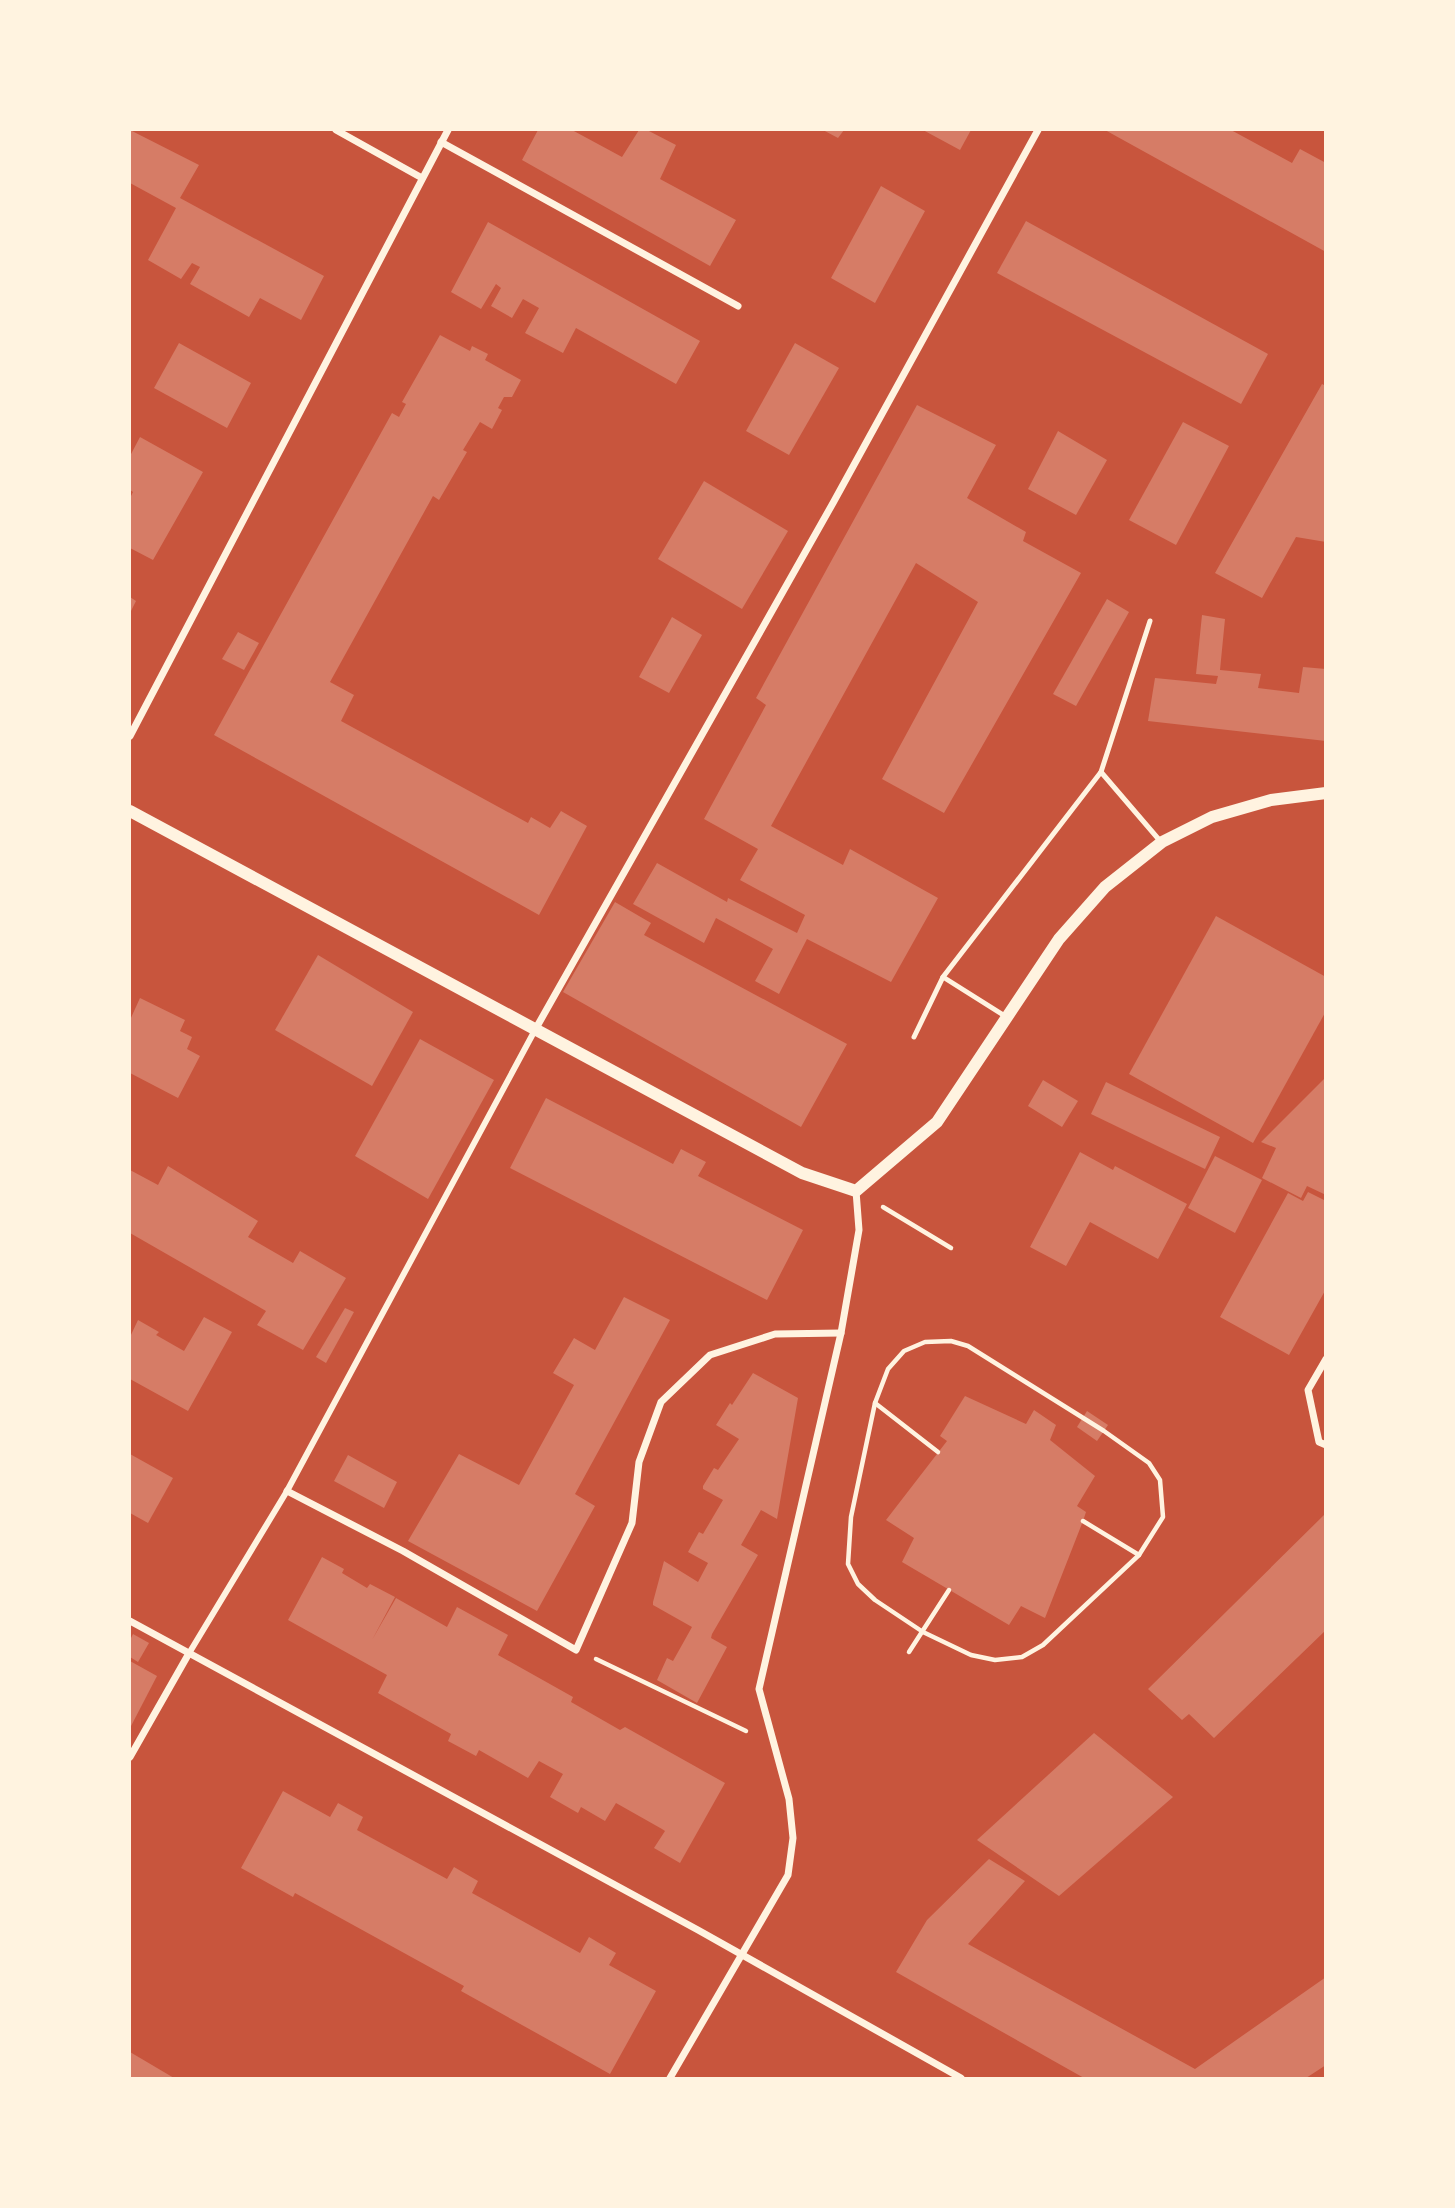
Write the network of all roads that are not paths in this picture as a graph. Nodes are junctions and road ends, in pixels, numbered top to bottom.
1 (336, 130) edge
2 (448, 130) edge
3 (1038, 130) edge
4 (441, 142) junction
5 (422, 178) junction
6 (738, 306) dead end
7 (1150, 621) dead end
8 (130, 736) edge
9 (1101, 772) junction
10 (1325, 793) edge
11 (130, 811) edge
12 (1162, 842) junction
13 (943, 977) junction
14 (1008, 1018) junction
15 (536, 1030) junction
16 (914, 1037) dead end
17 (856, 1191) junction
18 (842, 1333) junction
19 (1325, 1359) edge
20 (1322, 1443) edge
21 (286, 1491) junction
22 (130, 1621) edge
23 (188, 1655) junction
24 (130, 1757) edge
25 (743, 1956) junction
26 (670, 2078) edge
27 (961, 2078) edge

1 - 5 street
2 - 4 street
3 - 15 street
4 - 5 street
4 - 6 street
5 - 8 street
7 - 9 lane
9 - 12 lane
9 - 13 lane
10 - 12 street
11 - 15 street
12 - 14 street
13 - 14 lane
13 - 16 lane
14 - 17 street
15 - 17 street
15 - 21 street
17 - 18 street
18 - 21 street
18 - 25 street
19 - 20 street
21 - 23 street
22 - 23 street
23 - 24 street
23 - 25 street
25 - 26 street
25 - 27 street

